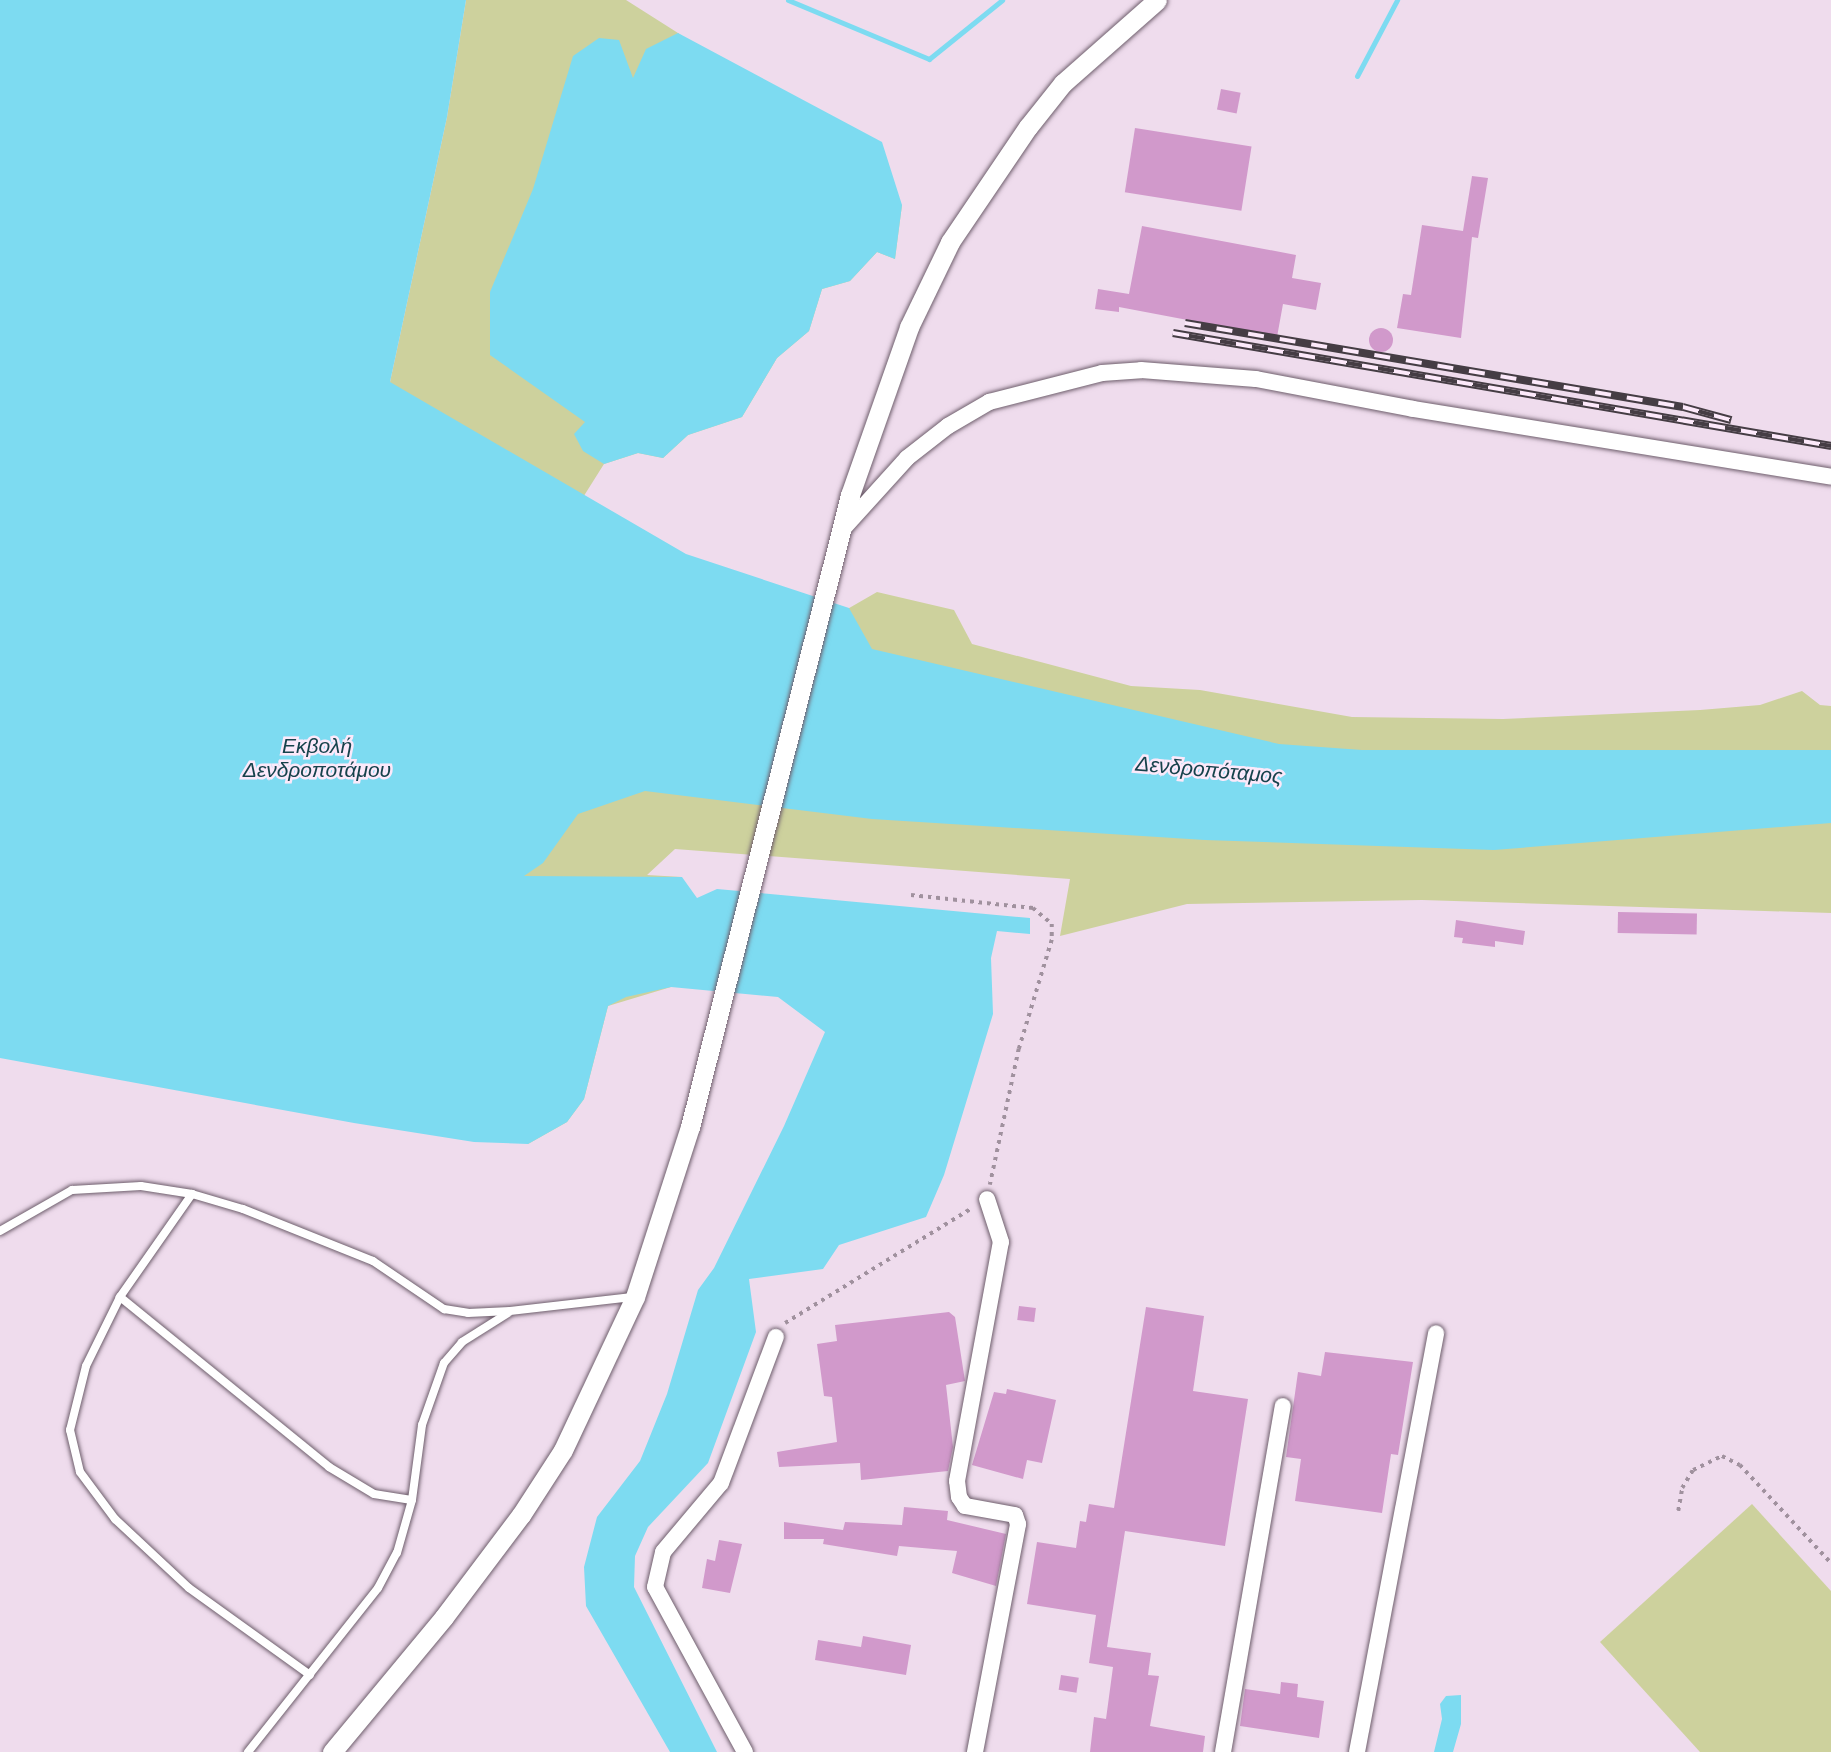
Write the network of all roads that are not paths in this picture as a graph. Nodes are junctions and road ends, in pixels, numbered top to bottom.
1 (1157, 0) edge
2 (1831, 477) edge
3 (841, 530) junction
4 (192, 1194) junction
5 (987, 1199) road end
6 (0, 1231) edge
7 (120, 1297) junction
8 (635, 1297) junction
9 (510, 1311) junction
10 (1436, 1333) dead end
11 (776, 1337) road end
12 (1283, 1406) dead end
13 (412, 1500) junction
14 (310, 1675) junction
15 (248, 1752) edge
16 (332, 1752) edge
17 (745, 1752) edge
18 (975, 1752) edge
19 (1223, 1752) edge
20 (1357, 1752) edge

1 - 3 street
2 - 3 street
3 - 8 street
4 - 6 lane
4 - 7 lane
4 - 9 lane
5 - 18 street
7 - 13 lane
7 - 14 lane
8 - 9 lane
8 - 16 street
9 - 13 lane
10 - 20 street
11 - 17 street
12 - 19 street
13 - 14 lane
14 - 15 lane

